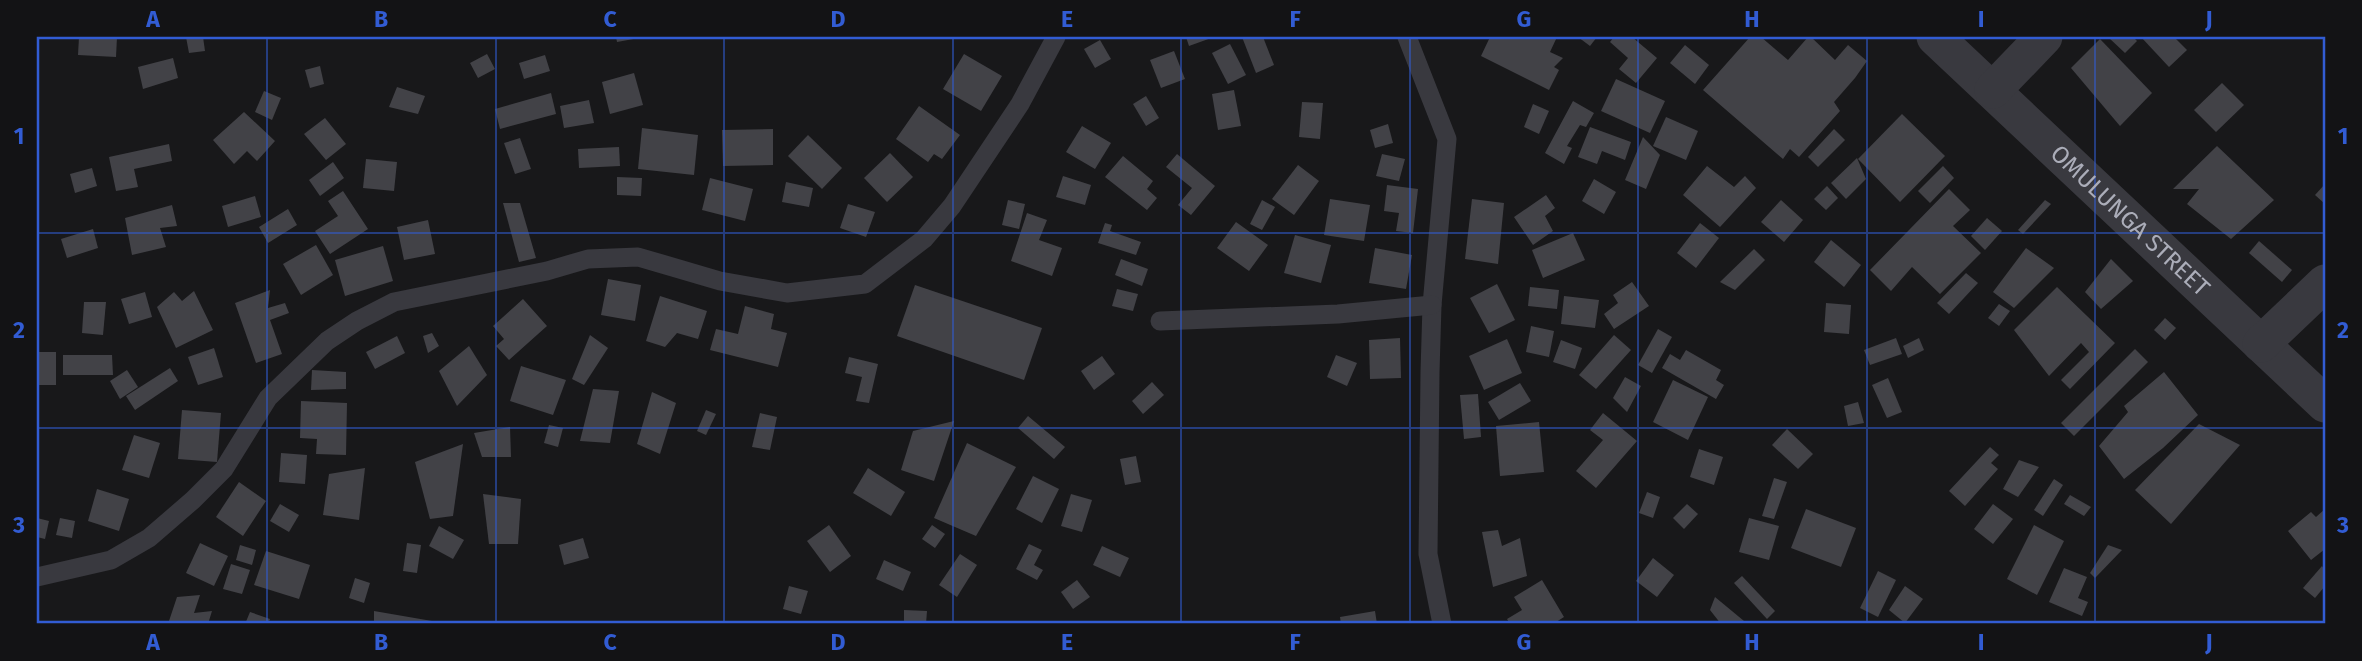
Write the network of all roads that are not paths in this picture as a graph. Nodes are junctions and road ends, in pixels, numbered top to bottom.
1 (1056, 37) edge
2 (1407, 37) edge
3 (1935, 37) edge
4 (2044, 37) edge
5 (1993, 90) junction
6 (2325, 283) edge
7 (1432, 305) junction
8 (1160, 321) dead end
9 (2261, 344) junction
10 (2325, 404) edge
11 (37, 577) edge
12 (1442, 624) edge

1 - 11 lane
2 - 7 lane
3 - 5 street, OMULUNGA STREET
4 - 5 street
5 - 9 street, OMULUNGA STREET
6 - 9 street
7 - 8 lane
7 - 12 lane
9 - 10 street, OMULUNGA STREET

